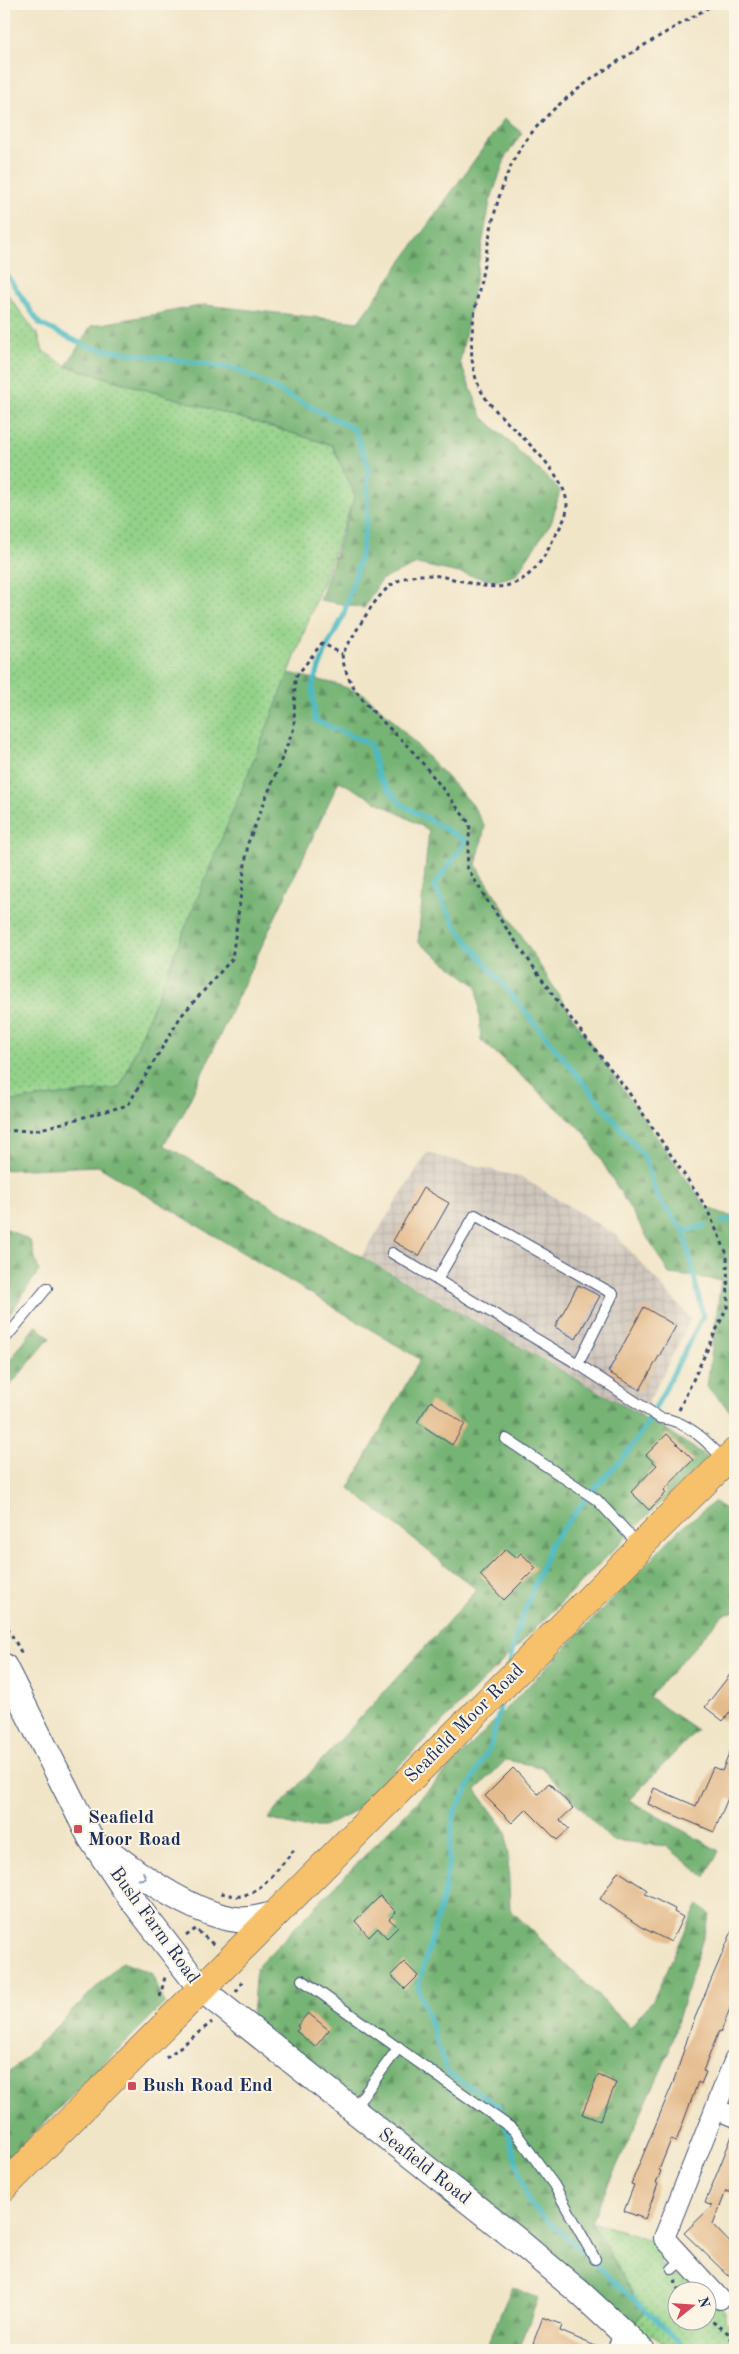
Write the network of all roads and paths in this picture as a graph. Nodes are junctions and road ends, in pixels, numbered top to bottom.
1 (714, 4) edge
2 (342, 654) junction
3 (4, 1131) edge
4 (392, 1253) dead end
5 (437, 1280) junction
6 (47, 1288) dead end
7 (4, 1340) edge
8 (578, 1364) junction
9 (675, 1419) junction
10 (506, 1439) dead end
11 (731, 1457) edge
12 (640, 1546) junction
13 (4, 1622) edge
14 (14, 1664) edge
15 (90, 1837) junction
16 (294, 1850) dead end
17 (216, 1892) dead end
18 (276, 1914) junction
19 (302, 1980) dead end
20 (201, 1989) junction
21 (399, 2047) junction
22 (735, 2059) edge
23 (715, 2109) junction
24 (352, 2111) junction
25 (735, 2117) edge
26 (4, 2188) edge
27 (596, 2259) dead end
28 (720, 2299) dead end
29 (716, 2324) edge
30 (628, 2345) edge
31 (735, 2345) edge

1 - 2 path
2 - 3 path
2 - 9 path
4 - 5 lane
5 - 8 lane
5 - 8 lane
6 - 7 lane
8 - 9 lane
9 - 11 lane
10 - 12 lane
11 - 12 main road, Seafield Moor Road
12 - 18 main road, Seafield Moor Road
13 - 14 path
14 - 15 street, Bush Farm Road
15 -> 18 street, Bush Farm Road
15 - 20 street, Bush Farm Road
16 - 17 path
18 - 20 main road, Seafield Moor Road
19 - 21 lane
20 - 24 street, Seafield Road
20 - 26 main road, Seafield Moor Road
21 - 24 lane
21 - 27 lane
22 - 23 street
23 - 25 street
23 - 28 street
24 - 30 street, Seafield Road
29 - 31 path

